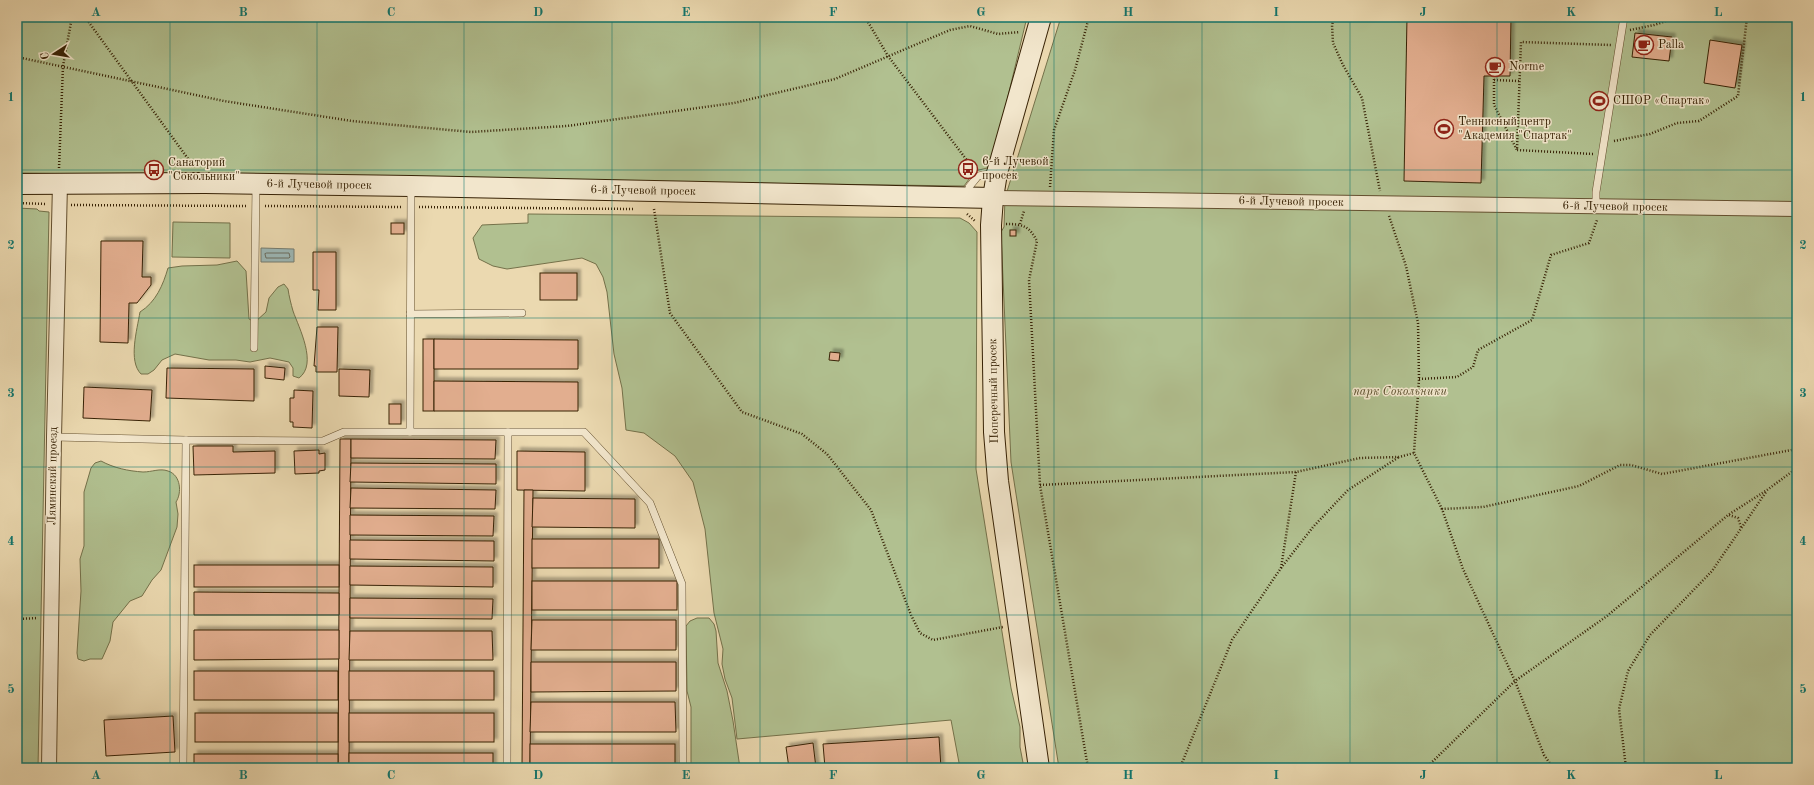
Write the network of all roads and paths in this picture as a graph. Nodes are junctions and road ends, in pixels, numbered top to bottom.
1 (72, 17) edge
2 (85, 17) edge
3 (865, 17) edge
4 (1041, 17) edge
5 (1090, 17) edge
6 (1334, 17) edge
7 (1624, 17) edge
8 (1678, 17) edge
9 (1747, 17) edge
10 (1622, 31) junction
11 (1024, 32) dead end
12 (1620, 45) junction
13 (888, 56) junction
14 (17, 57) edge
15 (63, 66) junction
16 (1494, 76) dead end
17 (1494, 80) junction
18 (133, 81) junction
19 (1519, 81) junction
20 (1604, 143) junction
21 (1517, 150) junction
22 (1602, 154) junction
23 (972, 167) dead end
24 (997, 173) junction
25 (205, 183) junction
26 (17, 184) edge
27 (60, 184) junction
28 (256, 184) junction
29 (411, 186) junction
30 (993, 198) junction
31 (1050, 199) junction
32 (17, 203) edge
33 (1383, 203) junction
34 (60, 204) junction
35 (966, 204) junction
36 (256, 206) junction
37 (411, 207) junction
38 (638, 209) dead end
39 (646, 209) dead end
40 (654, 209) junction
41 (662, 209) dead end
42 (1797, 209) edge
43 (1024, 213) dead end
44 (1596, 213) junction
45 (1389, 217) dead end
46 (1020, 224) junction
47 (1000, 225) dead end
48 (980, 226) dead end
49 (522, 313) dead end
50 (410, 314) junction
51 (254, 348) dead end
52 (1418, 379) junction
53 (410, 432) junction
54 (508, 432) junction
55 (54, 437) junction
56 (186, 440) junction
57 (1797, 449) edge
58 (1414, 453) junction
59 (1399, 457) junction
60 (1797, 468) edge
61 (1296, 472) junction
62 (1040, 485) junction
63 (1767, 490) junction
64 (1442, 509) junction
65 (1728, 515) junction
66 (1741, 528) junction
67 (1281, 568) junction
68 (17, 619) edge
69 (51, 619) junction
70 (1004, 627) dead end
71 (1515, 681) junction
72 (49, 768) edge
73 (183, 768) edge
74 (507, 768) edge
75 (683, 768) edge
76 (1039, 768) edge
77 (1088, 768) edge
78 (1180, 768) edge
79 (1426, 768) edge
80 (1553, 768) edge
81 (1626, 768) edge

1 - 15 path
2 - 18 path
3 - 13 path
4 - 24 street, Поперечный просек
5 - 31 path
6 - 33 path
7 - 10 lane
8 - 10 path
9 - 20 path
10 - 12 lane
11 - 13 path
12 - 19 path
12 - 20 lane
13 - 18 path
13 - 23 path
14 - 15 path
15 - 18 path
15 - 27 path
16 - 17 path
17 - 19 path
17 - 21 path
18 - 25 path
19 - 21 path
20 - 22 lane
21 - 22 path
22 - 44 lane
24 - 30 street, Поперечный просек
24 - 35 lane
25 - 27 street, 6-й Лучевой просек
25 - 28 street, 6-й Лучевой просек
26 - 27 street, 6-й Лучевой просек
27 - 34 street, Ляминский проезд
28 - 29 street, 6-й Лучевой просек
28 - 36 lane
29 - 35 street, 6-й Лучевой просек
29 - 37 lane
30 - 31 street, 6-й Лучевой просек
30 - 35 street, 6-й Лучевой просек
30 - 76 street, Поперечный просек
31 - 33 street, 6-й Лучевой просек
32 - 34 path
33 - 44 street, 6-й Лучевой просек
34 - 36 path
34 - 55 street, Ляминский проезд
35 - 48 path
36 - 37 path
36 - 51 lane
37 - 38 path
37 - 50 lane
39 - 40 path
40 - 41 path
40 - 70 path
42 - 44 street, 6-й Лучевой просек
43 - 46 path
44 - 52 path
45 - 52 path
46 - 47 path
46 - 62 path
49 - 50 lane
50 - 53 lane
52 - 58 path
53 - 54 lane
53 - 56 lane
54 - 74 lane
54 - 75 lane
55 - 56 lane
55 - 69 street, Ляминский проезд
56 - 73 lane
57 - 64 path
58 - 59 path
58 - 64 path
59 - 61 path
59 - 67 path
60 - 63 path
61 - 62 path
61 - 67 path
62 - 77 path
63 - 65 path
63 - 66 path
64 - 71 path
65 - 66 path
65 - 71 path
66 - 81 path
67 - 78 path
68 - 69 path
69 - 72 street, Ляминский проезд
71 - 79 path
71 - 80 path

